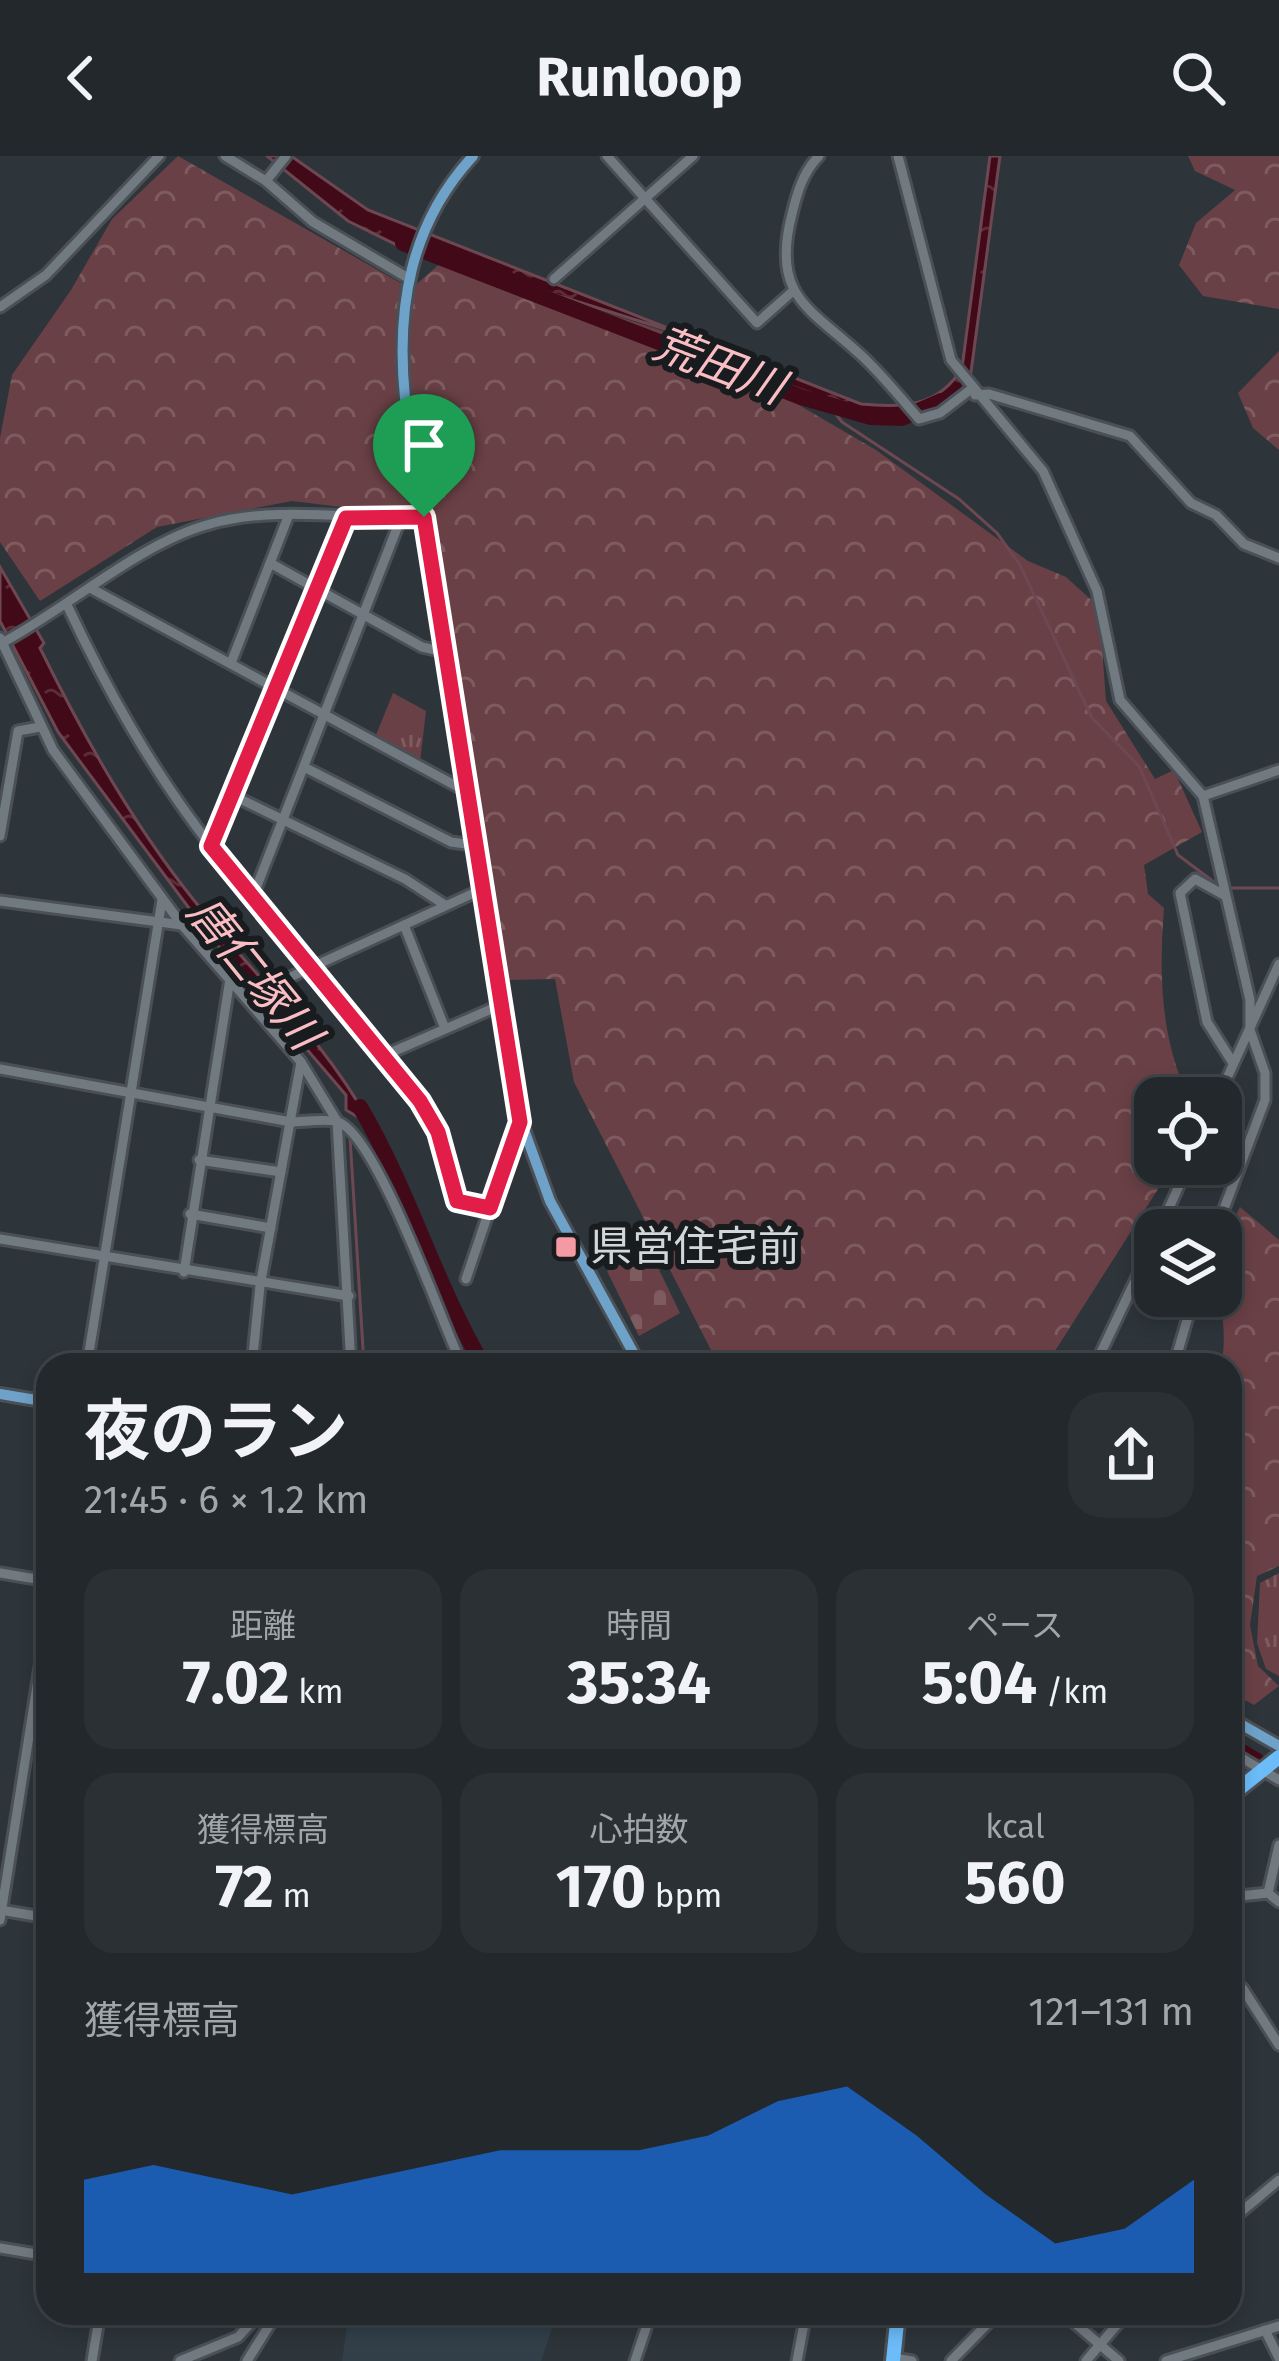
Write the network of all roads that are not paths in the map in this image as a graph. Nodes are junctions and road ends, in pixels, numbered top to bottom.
1 (160, 156) edge
2 (225, 156) edge
3 (286, 156) edge
4 (473, 156) edge
5 (607, 156) edge
6 (693, 156) edge
7 (819, 156) edge
8 (898, 156) edge
9 (269, 177) junction
10 (644, 196) junction
11 (409, 272) junction
12 (554, 279) dead end
13 (793, 291) junction
14 (0, 307) edge
15 (972, 391) junction
16 (288, 517) junction
17 (424, 517) junction
18 (346, 518) junction
19 (401, 518) junction
20 (1279, 559) edge
21 (270, 563) junction
22 (92, 589) junction
23 (318, 590) junction
24 (67, 605) junction
25 (367, 615) junction
26 (1, 642) edge
27 (449, 653) junction
28 (231, 663) junction
29 (279, 690) junction
30 (326, 716) junction
31 (40, 727) junction
32 (304, 767) junction
33 (1279, 770) edge
34 (471, 794) junction
35 (234, 796) junction
36 (1203, 796) junction
37 (284, 818) junction
38 (0, 836) edge
39 (211, 846) junction
40 (480, 846) junction
41 (487, 887) junction
42 (1224, 895) junction
43 (162, 900) junction
44 (0, 901) edge
45 (251, 901) junction
46 (445, 904) junction
47 (182, 925) junction
48 (404, 925) junction
49 (154, 926) junction
50 (1279, 964) edge
51 (313, 967) junction
52 (230, 980) junction
53 (256, 1001) junction
54 (503, 1004) junction
55 (444, 1026) junction
56 (1250, 1030) junction
57 (383, 1056) junction
58 (301, 1062) junction
59 (1233, 1064) junction
60 (0, 1069) edge
61 (1227, 1077) edge
62 (130, 1092) junction
63 (1265, 1100) junction
64 (211, 1106) junction
65 (1279, 1106) edge
66 (338, 1121) junction
67 (291, 1122) junction
68 (520, 1122) junction
69 (199, 1160) junction
70 (281, 1172) junction
71 (490, 1208) junction
72 (1224, 1209) edge
73 (190, 1214) junction
74 (271, 1228) junction
75 (0, 1239) edge
76 (104, 1258) junction
77 (184, 1272) junction
78 (466, 1279) dead end
79 (1134, 1283) edge
80 (260, 1286) junction
81 (349, 1296) junction
82 (1188, 1317) edge
83 (89, 1353) edge
84 (253, 1353) edge
85 (351, 1353) edge
86 (457, 1353) edge
87 (633, 1353) edge
88 (1101, 1353) edge
89 (1177, 1353) edge
90 (0, 1394) edge
91 (36, 1400) edge
92 (0, 1573) edge
93 (36, 1579) edge
94 (36, 1691) edge
95 (1242, 1725) edge
96 (1279, 1747) edge
97 (1242, 1757) edge
98 (1279, 1757) edge
99 (1264, 1770) junction
100 (1279, 1780) edge
101 (1242, 1787) edge
102 (1279, 1845) edge
103 (1268, 1892) junction
104 (1242, 1895) edge
105 (1279, 1902) edge
106 (1, 1910) edge
107 (36, 1916) edge
108 (0, 1920) edge
109 (1243, 1989) edge
110 (1279, 2045) edge
111 (1279, 2180) edge
112 (1242, 2212) edge
113 (0, 2248) edge
114 (36, 2253) edge
115 (98, 2325) edge
116 (249, 2325) edge
117 (270, 2325) edge
118 (647, 2325) edge
119 (804, 2325) edge
120 (897, 2325) edge
121 (986, 2325) edge
122 (1075, 2325) edge
123 (1118, 2325) edge
124 (1279, 2326) edge
125 (1265, 2330) junction
126 (1100, 2349) junction
127 (1279, 2358) edge
128 (894, 2360) edge
129 (92, 2361) edge
130 (179, 2361) edge
131 (247, 2361) edge
132 (635, 2361) edge
133 (797, 2361) edge
134 (912, 2361) edge
135 (951, 2361) edge
136 (1086, 2361) edge
137 (1119, 2361) edge
138 (1166, 2361) edge

1 - 14 street
2 - 9 street
3 - 9 street
4 - 11 main road
5 - 10 street
6 - 10 street
7 - 13 street
8 - 15 street
9 - 11 street
10 - 12 street
10 - 13 street
11 - 17 main road
13 - 15 street
15 - 20 street
15 - 36 street
16 - 18 street
16 - 21 street
16 - 22 street
17 - 19 street
17 - 27 main road
18 - 19 street
18 - 23 street
19 - 25 street
21 - 23 street
21 - 28 street
22 - 24 street
22 - 28 street
23 - 25 street
23 - 29 street
24 - 26 street
24 - 39 street
25 - 27 street
25 - 30 street
26 - 31 street
27 - 34 main road
28 - 29 street
29 - 30 street
29 - 35 street
30 - 32 street
30 - 34 street
31 - 38 street
31 - 43 street
32 - 37 street
32 - 40 street
33 - 36 street
34 - 40 main road
35 - 37 street
35 - 39 street
36 - 42 street
37 - 45 street
37 - 46 street
39 - 45 street
40 - 41 main road
41 - 46 street
41 - 54 main road
42 - 56 street
42 - 59 street
43 - 47 street
43 - 49 street
44 - 49 street
45 - 51 street
46 - 48 street
47 - 49 street
47 - 52 street
48 - 51 street
48 - 55 street
49 - 62 street
50 - 56 street
51 - 53 street
51 - 57 street
52 - 53 street
52 - 64 street
53 - 58 street
54 - 55 street
54 - 68 main road
55 - 57 street
56 - 59 street
56 - 63 street
57 - 71 street
58 - 66 street
58 - 67 street
59 - 61 street
60 - 62 street
62 - 64 street
62 - 76 street
63 - 65 street
63 - 72 street
64 - 67 street
64 - 69 street
66 - 67 street
66 - 81 street
66 - 86 street
67 - 70 street
68 - 71 street
68 - 87 main road
69 - 70 street
69 - 73 street
70 - 74 street
71 - 78 street
73 - 74 street
73 - 77 street
74 - 80 street
75 - 76 street
76 - 77 street
76 - 83 street
77 - 80 street
79 - 88 street
80 - 81 street
80 - 84 street
81 - 85 street
82 - 89 street
90 - 91 main road
92 - 93 street
94 - 106 street
95 - 96 main road
97 - 99 street
98 - 99 highway
99 - 100 street
99 - 101 highway
102 - 103 street
103 - 104 street
103 - 105 street
106 - 107 street
106 - 108 street
109 - 110 street
111 - 112 street
113 - 114 street
115 - 129 street
116 - 130 street
117 - 131 street
118 - 132 street
119 - 133 street
120 - 128 highway
121 - 135 street
122 - 126 street
123 - 126 street
124 - 125 street
125 - 127 street
125 - 138 street
126 - 136 street
126 - 137 street
128 - 134 street

